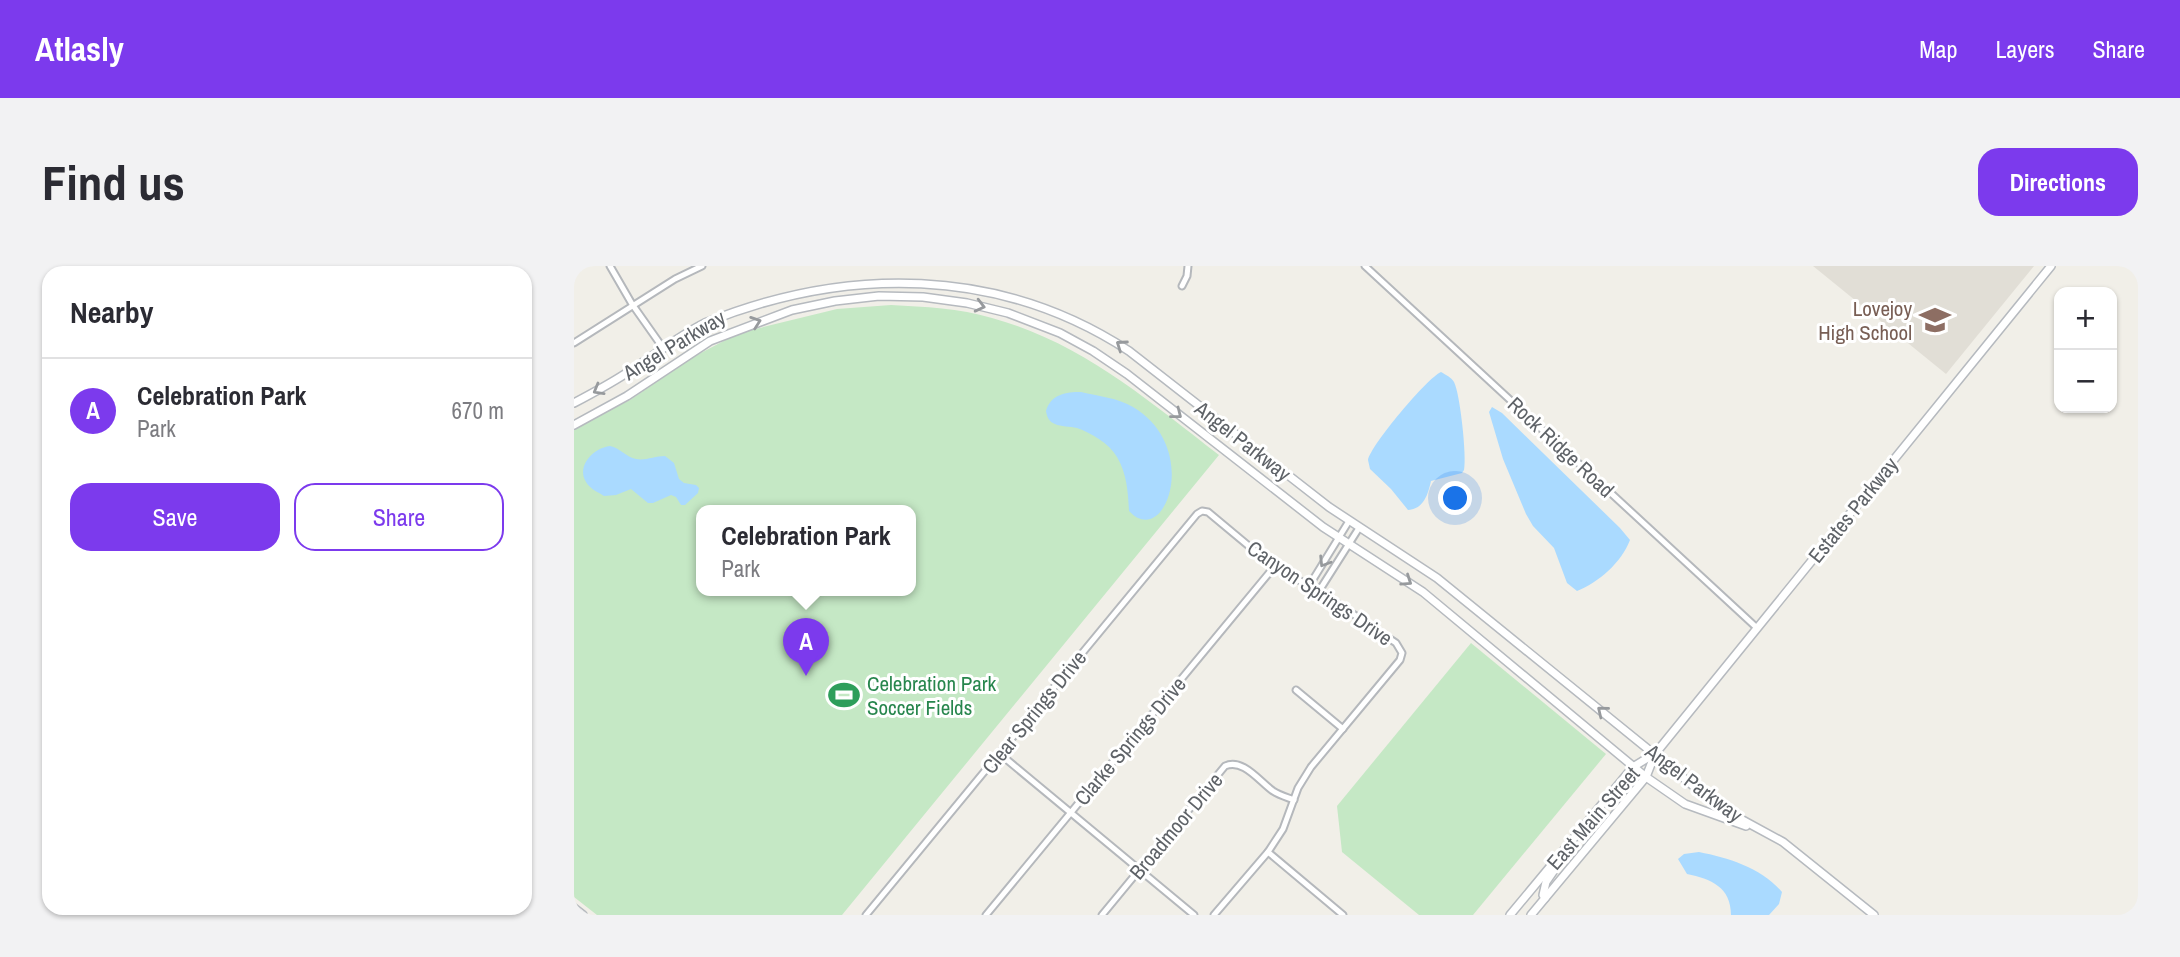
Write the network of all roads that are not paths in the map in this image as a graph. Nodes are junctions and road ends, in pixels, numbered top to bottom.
1 (610, 266) edge
2 (702, 266) edge
3 (1188, 266) edge
4 (1365, 266) edge
5 (2051, 266) edge
6 (1182, 286) dead end
7 (632, 304) junction
8 (574, 342) edge
9 (663, 348) junction
10 (674, 364) junction
11 (574, 404) edge
12 (574, 425) edge
13 (1202, 511) joint
14 (1349, 522) junction
15 (1359, 528) junction
16 (1339, 538) junction
17 (1349, 544) junction
18 (1274, 567) junction
19 (1309, 586) junction
20 (1318, 592) junction
21 (1756, 628) junction
22 (1296, 690) dead end
23 (1343, 729) junction
24 (1000, 754) junction
25 (1655, 754) junction
26 (1633, 767) junction
27 (1646, 776) junction
28 (1294, 800) junction
29 (1071, 812) junction
30 (1767, 833) junction
31 (1575, 837) junction
32 (1268, 852) junction
33 (1139, 870) junction
34 (1545, 898) junction
35 (1334, 907) junction
36 (574, 908) edge
37 (1328, 914) edge
38 (583, 915) edge
39 (866, 915) edge
40 (986, 915) edge
41 (1102, 915) edge
42 (1194, 915) edge
43 (1214, 915) edge
44 (1343, 915) edge
45 (1510, 915) edge
46 (1531, 915) edge
47 (1874, 915) edge

1 - 7 street
2 - 7 street
3 - 6 street
4 - 21 street, Rock Ridge Road
5 - 21 main road, Estates Parkway
7 - 8 street
7 - 9 street
9 - 10 main road
9 -> 11 main road, Angel Parkway
14 -> 9 main road, Angel Parkway
10 - 12 main road, Angel Parkway
10 -> 16 main road, Angel Parkway
13 - 18 street, Canyon Springs Drive
13 - 24 street, Clear Springs Drive
14 - 15 main road, Angel Parkway
14 - 16 street
15 - 17 street
25 -> 15 main road, Angel Parkway
16 - 17 main road, Angel Parkway
16 -> 19 street
17 - 20 street
17 -> 26 main road, Angel Parkway
18 - 19 street, Canyon Springs Drive
18 - 29 street, Clarke Springs Drive
19 - 20 street, Canyon Springs Drive
20 - 23 street, Canyon Springs Drive
21 - 25 main road, Estates Parkway
22 - 23 street
23 - 28 street
24 - 29 street
24 - 39 street, Clear Springs Drive
25 - 26 main road, East Main Street
25 - 27 main road, East Main Street
25 - 30 main road, Angel Parkway
26 - 27 main road, Angel Parkway
26 - 31 main road, East Main Street
27 - 30 main road, Angel Parkway
27 - 34 main road, East Main Street
28 - 32 street
28 - 33 street, Broadmoor Drive
29 - 33 street
29 - 40 street, Clarke Springs Drive
30 - 47 main road
31 - 34 main road
31 - 45 main road, East Main Street
32 - 35 street
32 - 43 street
33 - 41 street, Broadmoor Drive
33 - 42 street
34 - 46 main road, East Main Street
35 - 37 street
35 - 44 street
36 - 38 main road

